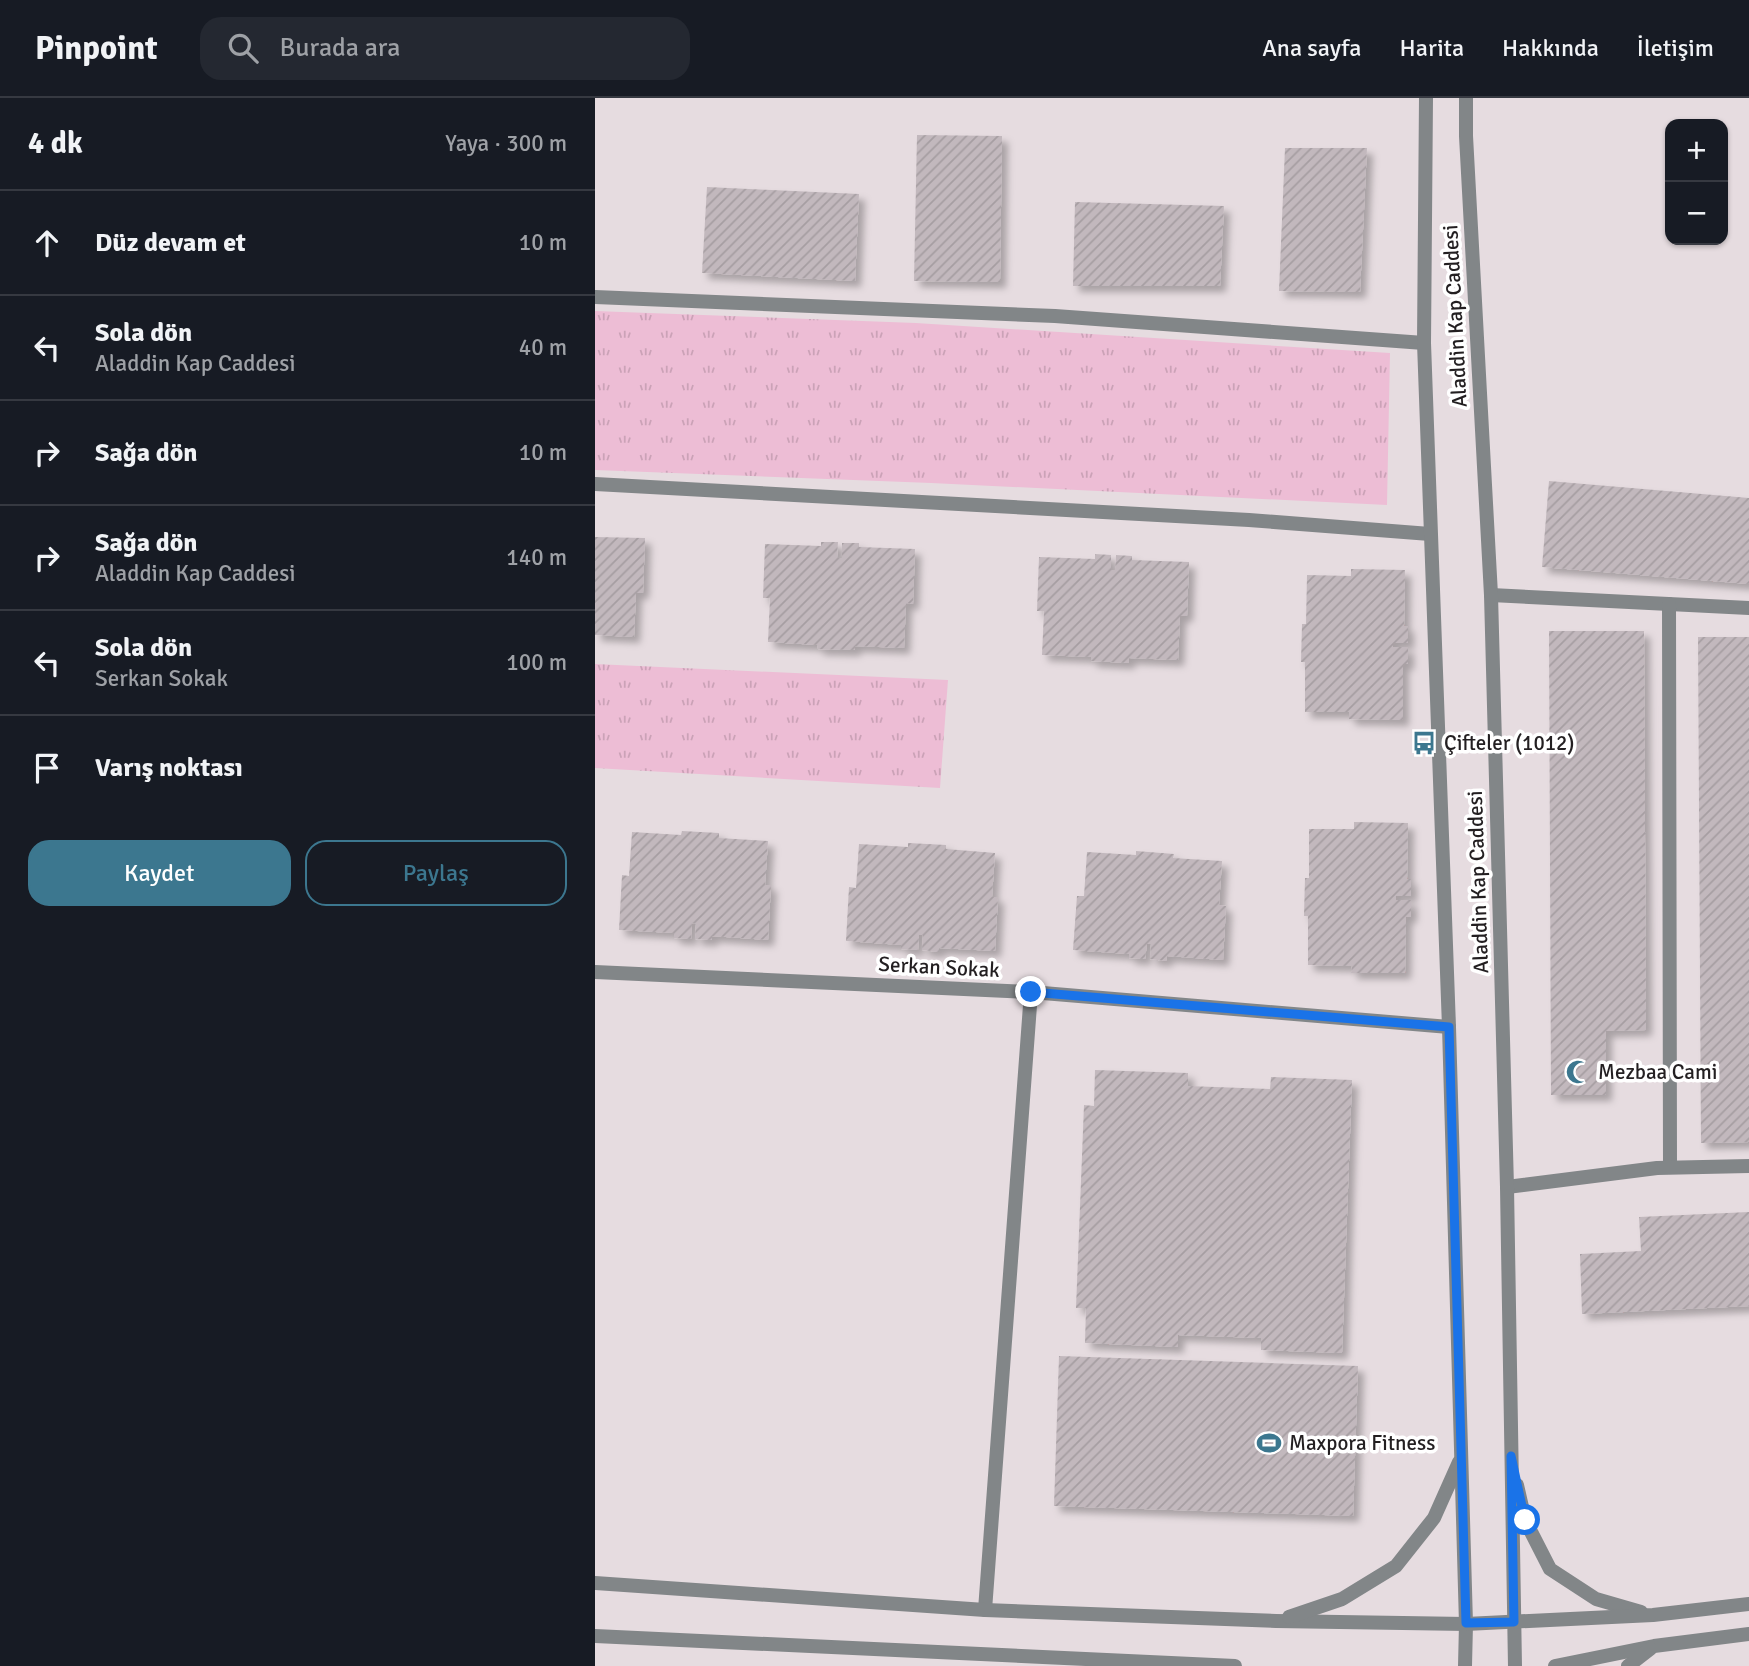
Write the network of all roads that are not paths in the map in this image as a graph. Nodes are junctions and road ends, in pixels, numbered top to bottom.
1 (1426, 98) edge
2 (1466, 98) edge
3 (595, 296) edge
4 (1424, 343) junction
5 (595, 484) edge
6 (1430, 534) junction
7 (1491, 596) junction
8 (1669, 604) junction
9 (1749, 608) edge
10 (595, 972) edge
11 (1031, 992) junction
12 (1449, 1027) junction
13 (1749, 1166) edge
14 (1669, 1167) junction
15 (1507, 1186) junction
16 (1511, 1456) junction
17 (1461, 1457) junction
18 (595, 1583) edge
19 (1749, 1604) edge
20 (985, 1610) junction
21 (1653, 1615) junction
22 (1276, 1621) junction
23 (1514, 1622) junction
24 (1466, 1623) junction
25 (1749, 1634) edge
26 (595, 1636) edge
27 (1654, 1646) junction
28 (1235, 1666) edge
29 (1465, 1666) edge
30 (1514, 1666) edge
31 (1555, 1666) edge
32 (1628, 1666) edge

1 - 4 street, Aladdin Kap Caddesi
2 - 7 street, Aladdin Kap Caddesi
3 - 4 street
4 - 6 street, Aladdin Kap Caddesi
5 - 6 street
6 - 12 street, Aladdin Kap Caddesi
7 - 8 street
7 - 15 street, Aladdin Kap Caddesi
8 - 9 street
8 - 14 street
10 - 11 street, Serkan Sokak
11 - 12 street, Serkan Sokak
11 - 20 street
12 - 17 street, Aladdin Kap Caddesi
13 - 14 street
14 - 15 street
15 - 16 street, Aladdin Kap Caddesi
16 - 21 street
16 - 23 street, Aladdin Kap Caddesi
17 - 22 street
17 - 24 street, Aladdin Kap Caddesi
18 - 20 street
19 - 21 street
20 - 22 street
21 - 23 street
22 - 24 street
23 - 24 street
23 - 30 street, Aladdin Kap Caddesi
24 - 29 street, Aladdin Kap Caddesi
25 - 27 street
26 - 28 street
27 - 31 street
27 - 32 street

